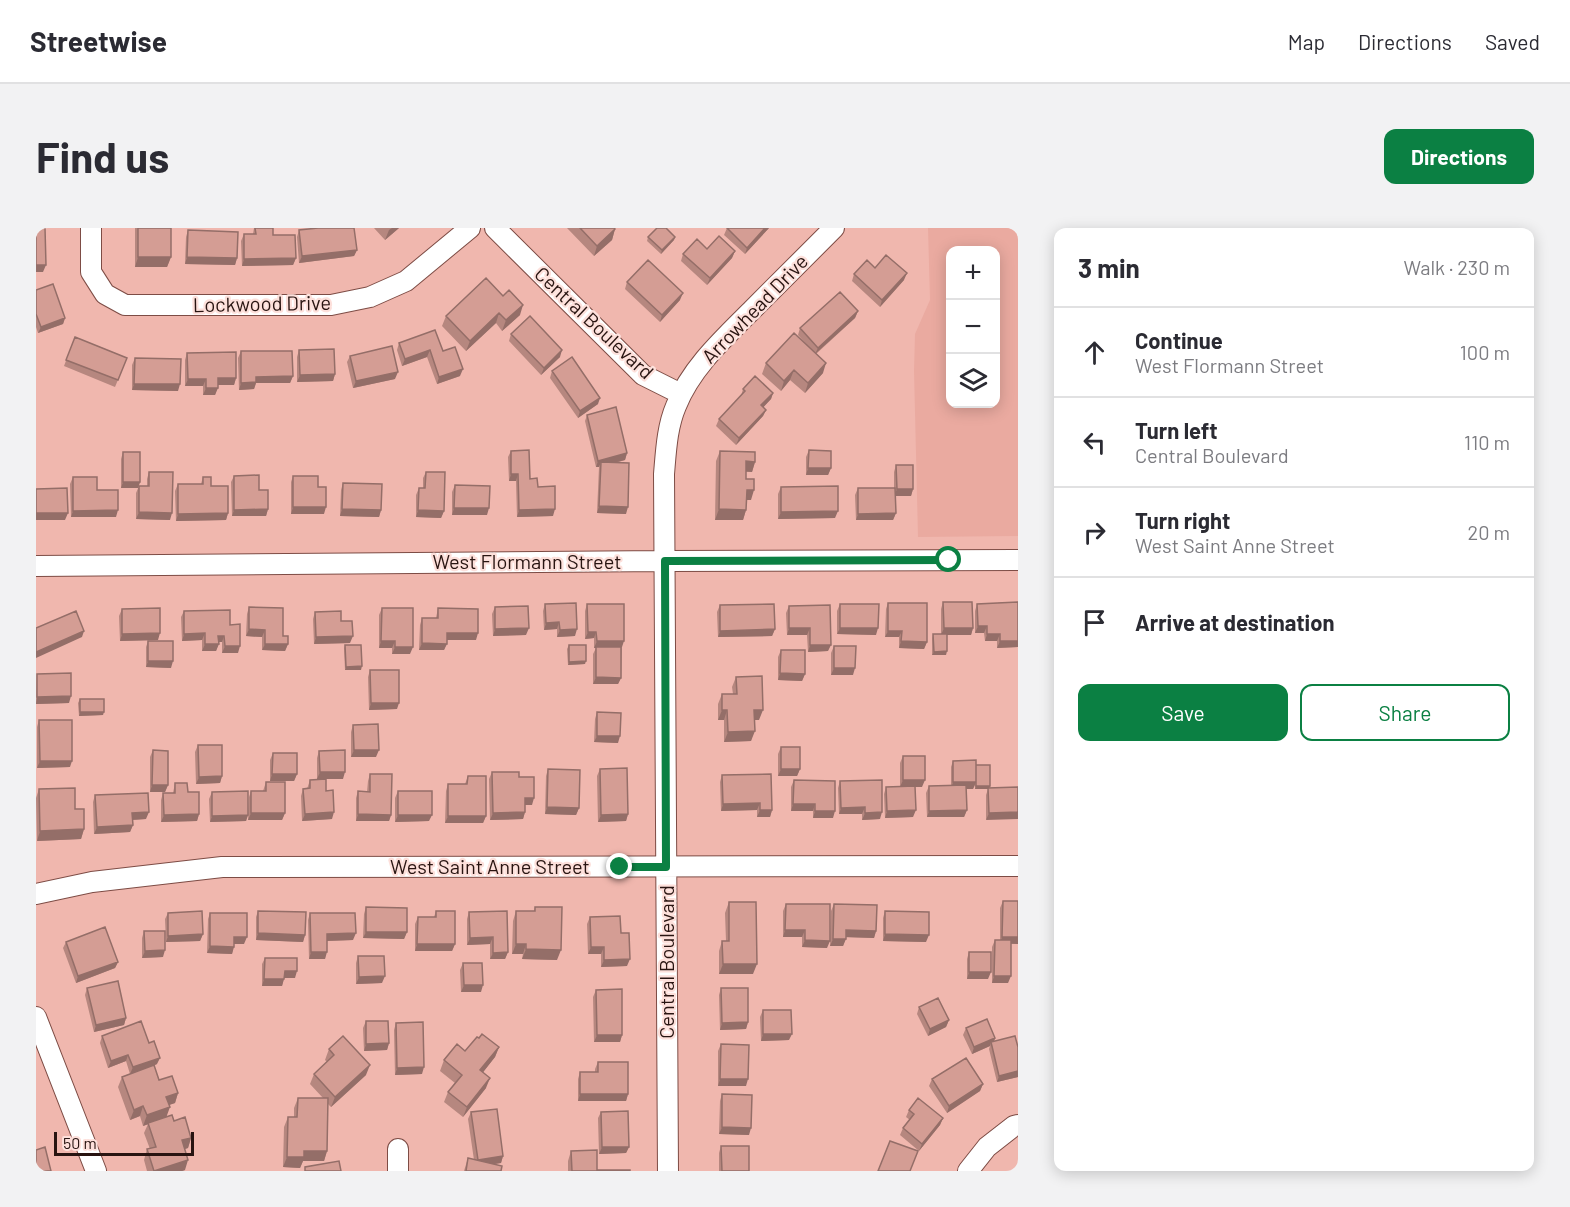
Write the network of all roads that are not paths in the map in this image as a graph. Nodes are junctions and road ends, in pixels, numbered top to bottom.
1 (91, 228) edge
2 (470, 228) edge
3 (495, 228) edge
4 (834, 228) edge
5 (681, 394) junction
6 (1018, 560) edge
7 (665, 561) junction
8 (36, 566) edge
9 (1018, 866) edge
10 (666, 867) junction
11 (36, 894) edge
12 (36, 1017) edge
13 (1018, 1125) edge
14 (398, 1149) dead end
15 (96, 1171) edge
16 (398, 1171) edge
17 (668, 1171) edge
18 (968, 1171) edge

1 - 2 street, Lockwood Drive
3 - 5 street, Central Boulevard
4 - 5 street, Arrowhead Drive
5 - 7 street, Central Boulevard
6 - 7 street, West Flormann Street
7 - 8 street, West Flormann Street
7 - 10 street, Central Boulevard
9 - 10 street, West Saint Anne Street
10 - 11 street, West Saint Anne Street
10 - 17 street, Central Boulevard
12 - 15 street
13 - 18 street
14 - 16 street

